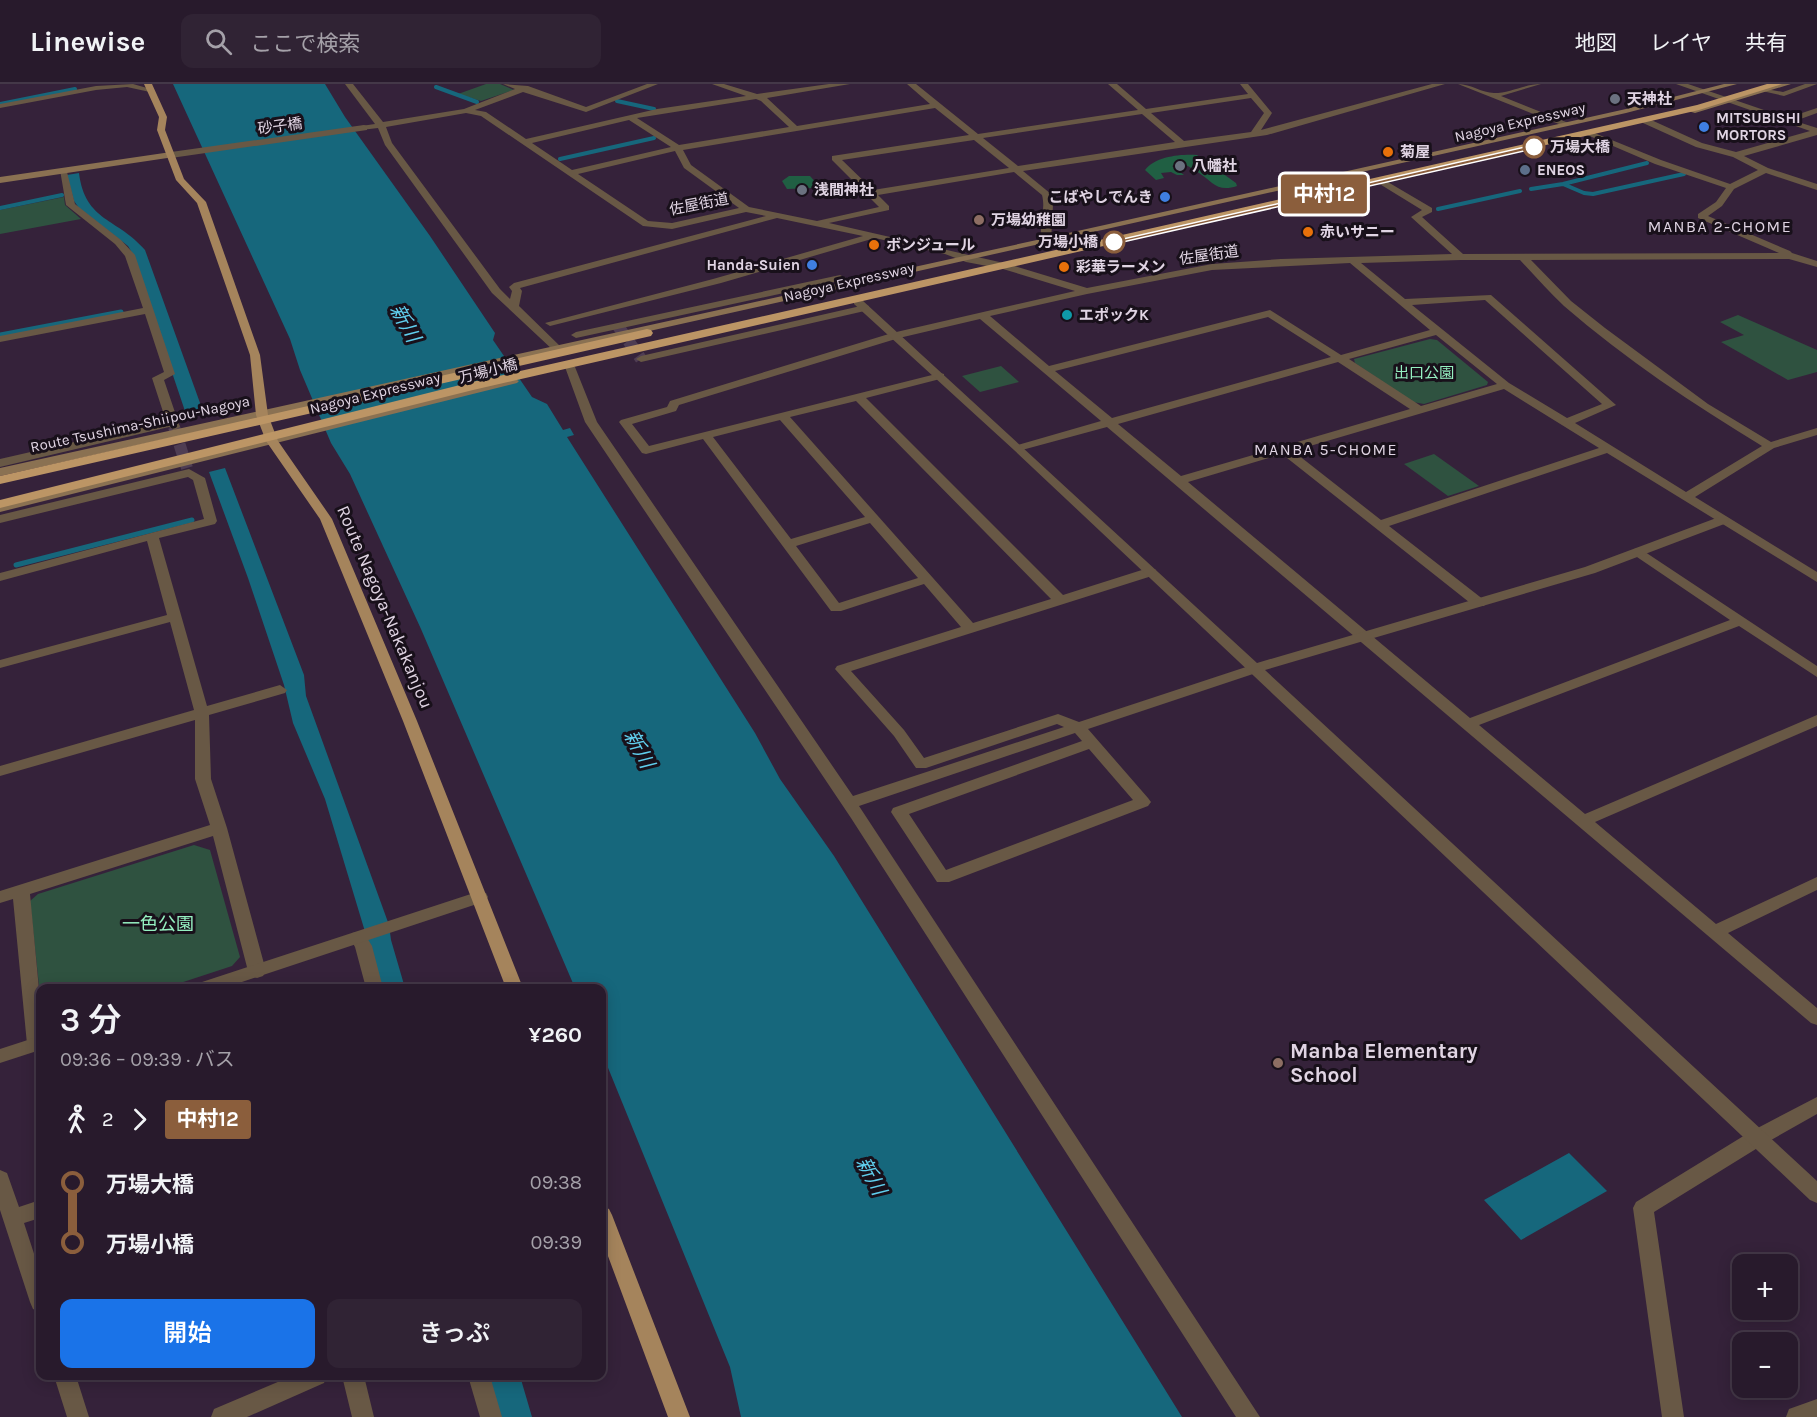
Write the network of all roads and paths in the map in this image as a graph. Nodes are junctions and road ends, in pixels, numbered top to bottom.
1 (349, 84) edge
2 (507, 84) edge
3 (537, 84) edge
4 (654, 84) edge
5 (716, 84) edge
6 (846, 84) edge
7 (911, 84) edge
8 (1112, 84) edge
9 (1244, 84) edge
10 (1441, 84) edge
11 (1462, 84) edge
12 (1537, 84) edge
13 (1680, 84) edge
14 (1732, 84) edge
15 (1746, 84) edge
16 (1787, 84) edge
17 (1813, 84) edge
18 (149, 87) edge
19 (1771, 87) edge
20 (522, 89) junction
21 (1704, 92) junction
22 (1254, 95) junction
23 (1493, 96) junction
24 (758, 97) junction
25 (1730, 101) junction
26 (936, 105) junction
27 (0, 106) edge
28 (1817, 110) edge
29 (466, 111) junction
30 (1142, 111) junction
31 (630, 117) junction
32 (1646, 121) junction
33 (1787, 121) junction
34 (1567, 124) junction
35 (380, 125) junction
36 (794, 127) junction
37 (364, 128) joint
38 (1817, 131) edge
39 (1254, 134) junction
40 (1589, 134) junction
41 (975, 137) junction
42 (526, 142) junction
43 (1181, 143) junction
44 (678, 147) junction
45 (171, 155) junction
46 (1736, 155) junction
47 (1016, 170) junction
48 (1765, 170) junction
49 (63, 172) junction
50 (570, 172) junction
51 (0, 180) edge
52 (1381, 181) junction
53 (1814, 185) edge
54 (1731, 187) junction
55 (871, 193) junction
56 (746, 210) junction
57 (776, 216) junction
58 (817, 224) junction
59 (875, 235) junction
60 (1046, 241) junction
61 (1790, 256) junction
62 (1461, 257) junction
63 (1522, 257) junction
64 (966, 259) junction
65 (1352, 260) junction
66 (1817, 264) edge
67 (1005, 266) junction
68 (853, 284) junction
69 (1087, 291) junction
70 (1403, 302) junction
71 (861, 305) junction
72 (513, 308) junction
73 (150, 310) junction
74 (982, 316) junction
75 (550, 323) dead end
76 (1438, 331) junction
77 (576, 335) dead end
78 (896, 335) junction
79 (0, 339) edge
80 (558, 349) junction
81 (1341, 358) junction
82 (641, 359) dead end
83 (570, 367) junction
84 (1046, 370) junction
85 (940, 376) junction
86 (1505, 385) junction
87 (472, 386) junction
88 (859, 397) junction
89 (1418, 410) junction
90 (262, 415) junction
91 (783, 416) junction
92 (1108, 423) junction
93 (1565, 423) junction
94 (1817, 431) edge
95 (706, 435) junction
96 (272, 441) junction
97 (1770, 446) junction
98 (1018, 448) junction
99 (1607, 449) junction
100 (1284, 450) junction
101 (0, 463) edge
102 (0, 472) edge
103 (0, 480) edge
104 (1178, 481) junction
105 (0, 490) edge
106 (1686, 497) junction
107 (0, 504) edge
108 (0, 508) edge
109 (873, 518) junction
110 (0, 519) edge
111 (1723, 520) junction
112 (1380, 525) junction
113 (152, 536) junction
114 (789, 544) junction
115 (1639, 552) junction
116 (1149, 572) junction
117 (0, 577) edge
118 (1817, 578) edge
119 (927, 579) junction
120 (1060, 600) junction
121 (1479, 603) junction
122 (174, 617) junction
123 (1740, 621) junction
124 (970, 629) junction
125 (1363, 637) junction
126 (0, 664) edge
127 (1254, 669) junction
128 (1817, 673) edge
129 (280, 690) dead end
130 (202, 713) junction
131 (1817, 720) edge
132 (1467, 724) junction
133 (1078, 727) junction
134 (1091, 743) junction
135 (0, 771) edge
136 (849, 803) junction
137 (1582, 821) junction
138 (219, 828) junction
139 (1817, 883) edge
140 (21, 891) junction
141 (0, 897) edge
142 (480, 897) junction
143 (1714, 932) junction
144 (358, 938) junction
145 (257, 971) junction
146 (217, 984) edge
147 (374, 984) edge
148 (513, 984) edge
149 (1817, 1018) edge
150 (36, 1026) edge
151 (36, 1045) edge
152 (0, 1056) edge
153 (1817, 1105) edge
154 (1757, 1138) junction
155 (0, 1179) edge
156 (1817, 1194) edge
157 (36, 1210) edge
158 (13, 1218) junction
159 (606, 1225) edge
160 (36, 1290) edge
161 (66, 1380) edge
162 (307, 1380) edge
163 (354, 1380) edge
164 (480, 1380) edge
165 (1817, 1410) edge
166 (78, 1417) edge
167 (222, 1417) edge
168 (363, 1417) edge
169 (490, 1417) edge
170 (679, 1417) edge
171 (1249, 1417) edge
172 (1673, 1417) edge
173 (1797, 1417) edge

1 - 35 street
2 - 20 street
3 - 20 street
4 - 20 street
5 - 24 street
6 - 24 street
7 - 26 street
8 - 30 street
9 - 22 street
10 - 39 street
11 - 23 street
12 - 23 street
13 - 21 street
14 - 21 main road
15 - 103 highway, Nagoya Expressway
16 - 19 main road
17 - 19 street
18 - 27 street
18 - 45 main road, Route Nagoya-Nakakanjou
19 - 25 main road
19 - 87 highway, Nagoya Expressway
20 - 29 street
21 - 25 street
21 - 34 main road
22 - 30 street
22 - 39 street
23 - 34 street
24 - 31 street
24 - 36 street
25 - 32 main road
25 - 33 street
26 - 36 street
26 - 41 street
28 - 33 street
29 - 35 street, 佐屋街道
29 - 42 street, 佐屋街道
30 - 41 street
30 - 43 street
31 - 42 street
31 - 44 street
32 - 40 main road
32 - 46 street
33 - 38 street
34 - 60 main road
35 - 37 street, 佐屋街道
35 - 72 street
36 - 44 street
37 - 45 street, 砂子橋
38 - 46 street
39 - 43 street
40 - 52 main road
40 - 54 street
41 - 47 street
41 - 55 street
42 - 50 street, 佐屋街道
43 - 47 street
44 - 50 street
44 - 56 street
45 - 49 main road
45 - 90 main road, Route Nagoya-Nakakanjou
46 - 48 street
47 - 55 street
47 - 60 street
48 - 53 street
48 - 54 street
49 - 51 main road
49 - 73 street
50 - 56 street, 佐屋街道
52 - 62 street
52 - 67 main road
54 - 61 street
55 - 58 street
56 - 57 street, 佐屋街道
57 - 58 street, 佐屋街道
57 - 72 street
58 - 59 street, 佐屋街道
59 - 64 street, 佐屋街道
59 - 75 street
60 - 64 main road
61 - 63 street, 佐屋街道
61 - 66 street, 佐屋街道
62 - 63 street, 佐屋街道
62 - 65 street, 佐屋街道
63 - 97 street
64 - 67 street, 佐屋街道
64 - 68 main road
65 - 69 street, 佐屋街道
65 - 70 street
67 - 69 street, 佐屋街道
67 - 71 main road
68 - 77 street
68 - 80 main road
69 - 74 street
70 - 76 street
70 - 93 street
71 - 78 street
71 - 82 street
71 - 83 main road
72 - 80 street
73 - 79 street
73 - 101 street
74 - 78 street
74 - 84 street
76 - 81 street
76 - 86 street
78 - 85 street
78 - 95 street
80 - 90 main road, Route Tsushima-Shiipou-Nagoya
81 - 84 street
81 - 89 street
81 - 92 street
83 - 96 main road, 万場小橋
83 - 136 street
84 - 92 street
85 - 88 street
85 - 98 street
86 - 89 street
86 - 93 street
87 - 105 highway
87 - 107 highway, Nagoya Expressway
88 - 91 street
88 - 120 street
89 - 100 street
90 - 96 main road, Route Nagoya-Nakakanjou
90 - 102 main road, Route Tsushima-Shiipou-Nagoya
91 - 95 street
91 - 109 street
92 - 98 street
92 - 104 street
93 - 99 street
94 - 97 street
95 - 114 street
96 - 108 main road
96 - 142 main road, Route Nagoya-Nakakanjou
97 - 106 street
98 - 116 street
99 - 106 street
99 - 112 street
100 - 104 street
100 - 112 street
104 - 125 street
106 - 111 street
109 - 114 street
109 - 119 street
110 - 113 street
111 - 115 street
111 - 118 street
112 - 121 street
113 - 117 street
113 - 122 street
114 - 119 street
115 - 121 street
115 - 123 street
116 - 120 street
116 - 127 street
119 - 124 street
120 - 124 street
121 - 125 street
122 - 126 street
122 - 130 street
123 - 128 street
123 - 132 street
124 - 133 street
125 - 127 street
125 - 132 street
127 - 133 street
127 - 154 street
129 - 130 street
130 - 135 street
130 - 138 street
131 - 137 street
132 - 137 street
133 - 134 street
133 - 136 street
134 - 134 street
136 - 171 street
137 - 143 street
138 - 140 street
138 - 145 street
139 - 143 street
140 - 141 street
140 - 150 street
142 - 144 street
142 - 148 main road, Route Nagoya-Nakakanjou
143 - 149 street
144 - 145 street
144 - 147 street
145 - 146 street
151 - 152 street
153 - 154 street
154 - 156 street
154 - 172 street
155 - 158 street
157 - 158 street
158 - 160 street
159 - 170 main road
161 - 166 street
162 - 167 street
163 - 168 street
164 - 169 street
165 - 173 street

